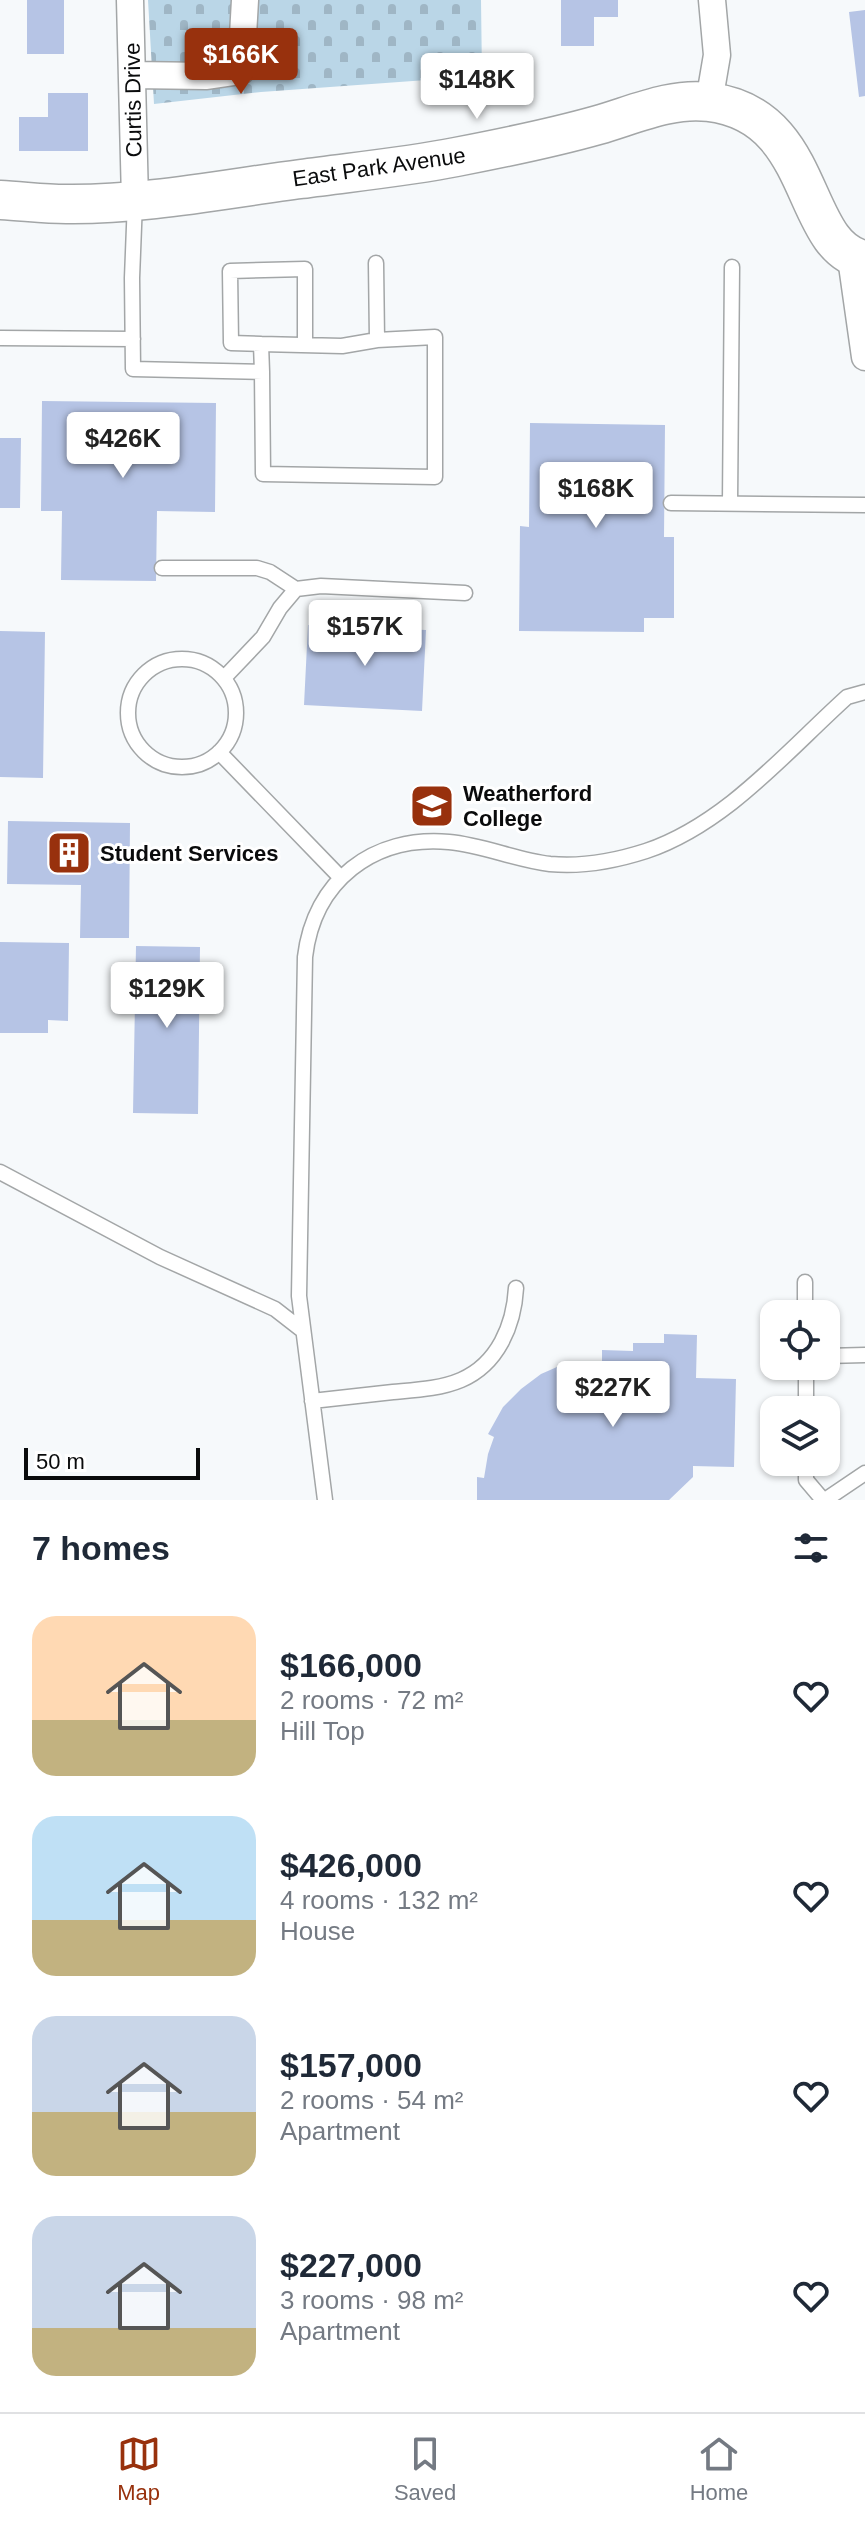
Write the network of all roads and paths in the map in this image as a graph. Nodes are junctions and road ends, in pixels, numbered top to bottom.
1 (130, 0) edge
2 (245, 0) edge
3 (712, 0) edge
4 (132, 75) junction
5 (709, 102) junction
6 (0, 200) edge
7 (135, 200) junction
8 (858, 259) edge
9 (376, 263) dead end
10 (732, 267) dead end
11 (0, 338) edge
12 (133, 339) junction
13 (377, 340) junction
14 (261, 344) junction
15 (305, 345) junction
16 (865, 357) edge
17 (262, 372) junction
18 (671, 503) dead end
19 (730, 503) junction
20 (865, 505) edge
21 (162, 568) dead end
22 (296, 589) junction
23 (465, 593) dead end
24 (224, 678) junction
25 (865, 692) edge
26 (219, 752) junction
27 (341, 878) junction
28 (0, 1172) edge
29 (805, 1282) dead end
30 (516, 1288) dead end
31 (805, 1300) edge
32 (302, 1330) junction
33 (865, 1355) edge
34 (840, 1356) edge
35 (312, 1401) junction
36 (865, 1473) edge
37 (806, 1476) edge
38 (325, 1500) edge
39 (824, 1500) edge

1 - 4 street, Curtis Drive
2 - 4 street
3 - 5 street
4 - 7 street, Curtis Drive
5 - 7 street, East Park Avenue
5 - 8 street, East Park Avenue
6 - 7 street, East Park Avenue
7 - 12 lane
8 - 16 street
9 - 13 lane
10 - 19 lane
11 - 12 lane
12 - 17 lane
13 - 15 lane
13 - 17 lane
14 - 15 lane
14 - 15 lane
14 - 17 lane
18 - 19 lane
19 - 20 lane
21 - 22 lane
22 - 23 lane
22 - 24 lane
24 - 26 lane
24 - 26 lane
25 - 27 lane
26 - 27 lane
27 - 32 lane
28 - 32 lane
29 - 31 lane
30 - 35 lane
32 - 35 lane
33 - 34 lane
35 - 38 lane
36 - 39 lane
37 - 39 lane

